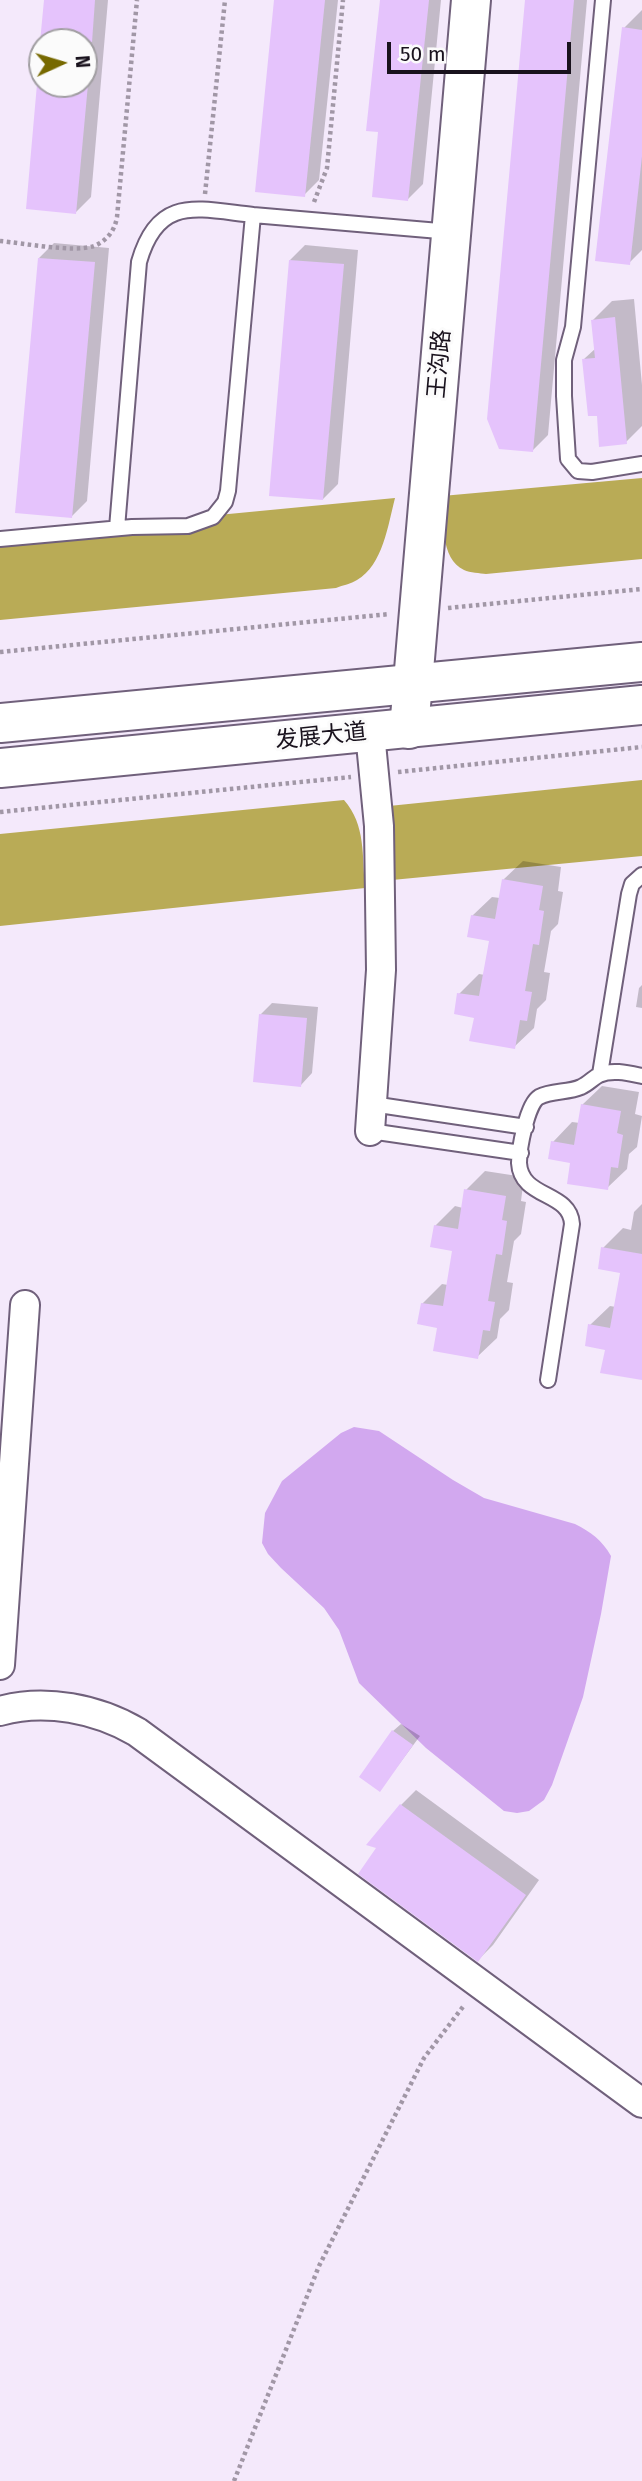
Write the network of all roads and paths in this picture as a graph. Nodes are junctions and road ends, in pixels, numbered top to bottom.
1 (137, 0) edge
2 (225, 0) edge
3 (343, 0) edge
4 (471, 0) edge
5 (603, 0) edge
6 (204, 209) junction
7 (253, 215) junction
8 (311, 220) junction
9 (451, 232) junction
10 (0, 241) edge
11 (642, 464) edge
12 (117, 528) junction
13 (0, 539) edge
14 (642, 589) edge
15 (419, 611) junction
16 (0, 652) edge
17 (642, 662) edge
18 (412, 685) junction
19 (642, 705) edge
20 (0, 723) edge
21 (409, 729) junction
22 (370, 733) junction
23 (642, 747) edge
24 (0, 768) edge
25 (374, 775) junction
26 (0, 813) edge
27 (642, 875) edge
28 (600, 1074) junction
29 (642, 1076) edge
30 (371, 1118) junction
31 (526, 1127) junction
32 (521, 1153) junction
33 (25, 1306) dead end
34 (548, 1380) dead end
35 (0, 1665) edge
36 (0, 1711) edge
37 (480, 1984) junction
38 (642, 2104) edge
39 (234, 2481) edge

1 - 10 path
2 - 6 path
3 - 8 path
4 - 9 main road, 王沟路
5 - 11 lane
6 - 7 lane
6 - 12 lane
7 - 8 lane
7 - 12 lane
8 - 9 lane
9 - 15 main road, 王沟路
12 - 13 lane
14 - 15 path
15 - 16 path
15 - 18 main road, 王沟路
17 - 18 main road, 发展大道
18 - 20 main road, 发展大道
18 - 21 main road, 王沟路
19 - 21 main road, 发展大道
21 - 22 main road, 发展大道
22 - 24 main road, 发展大道
22 - 25 street
23 - 25 path
25 - 26 path
25 - 30 street
27 - 28 lane
28 - 29 lane
28 - 31 lane
30 - 31 lane
30 - 32 lane
31 - 32 lane
32 - 34 lane
33 - 35 street
36 - 37 street
37 - 38 street
37 - 39 path

